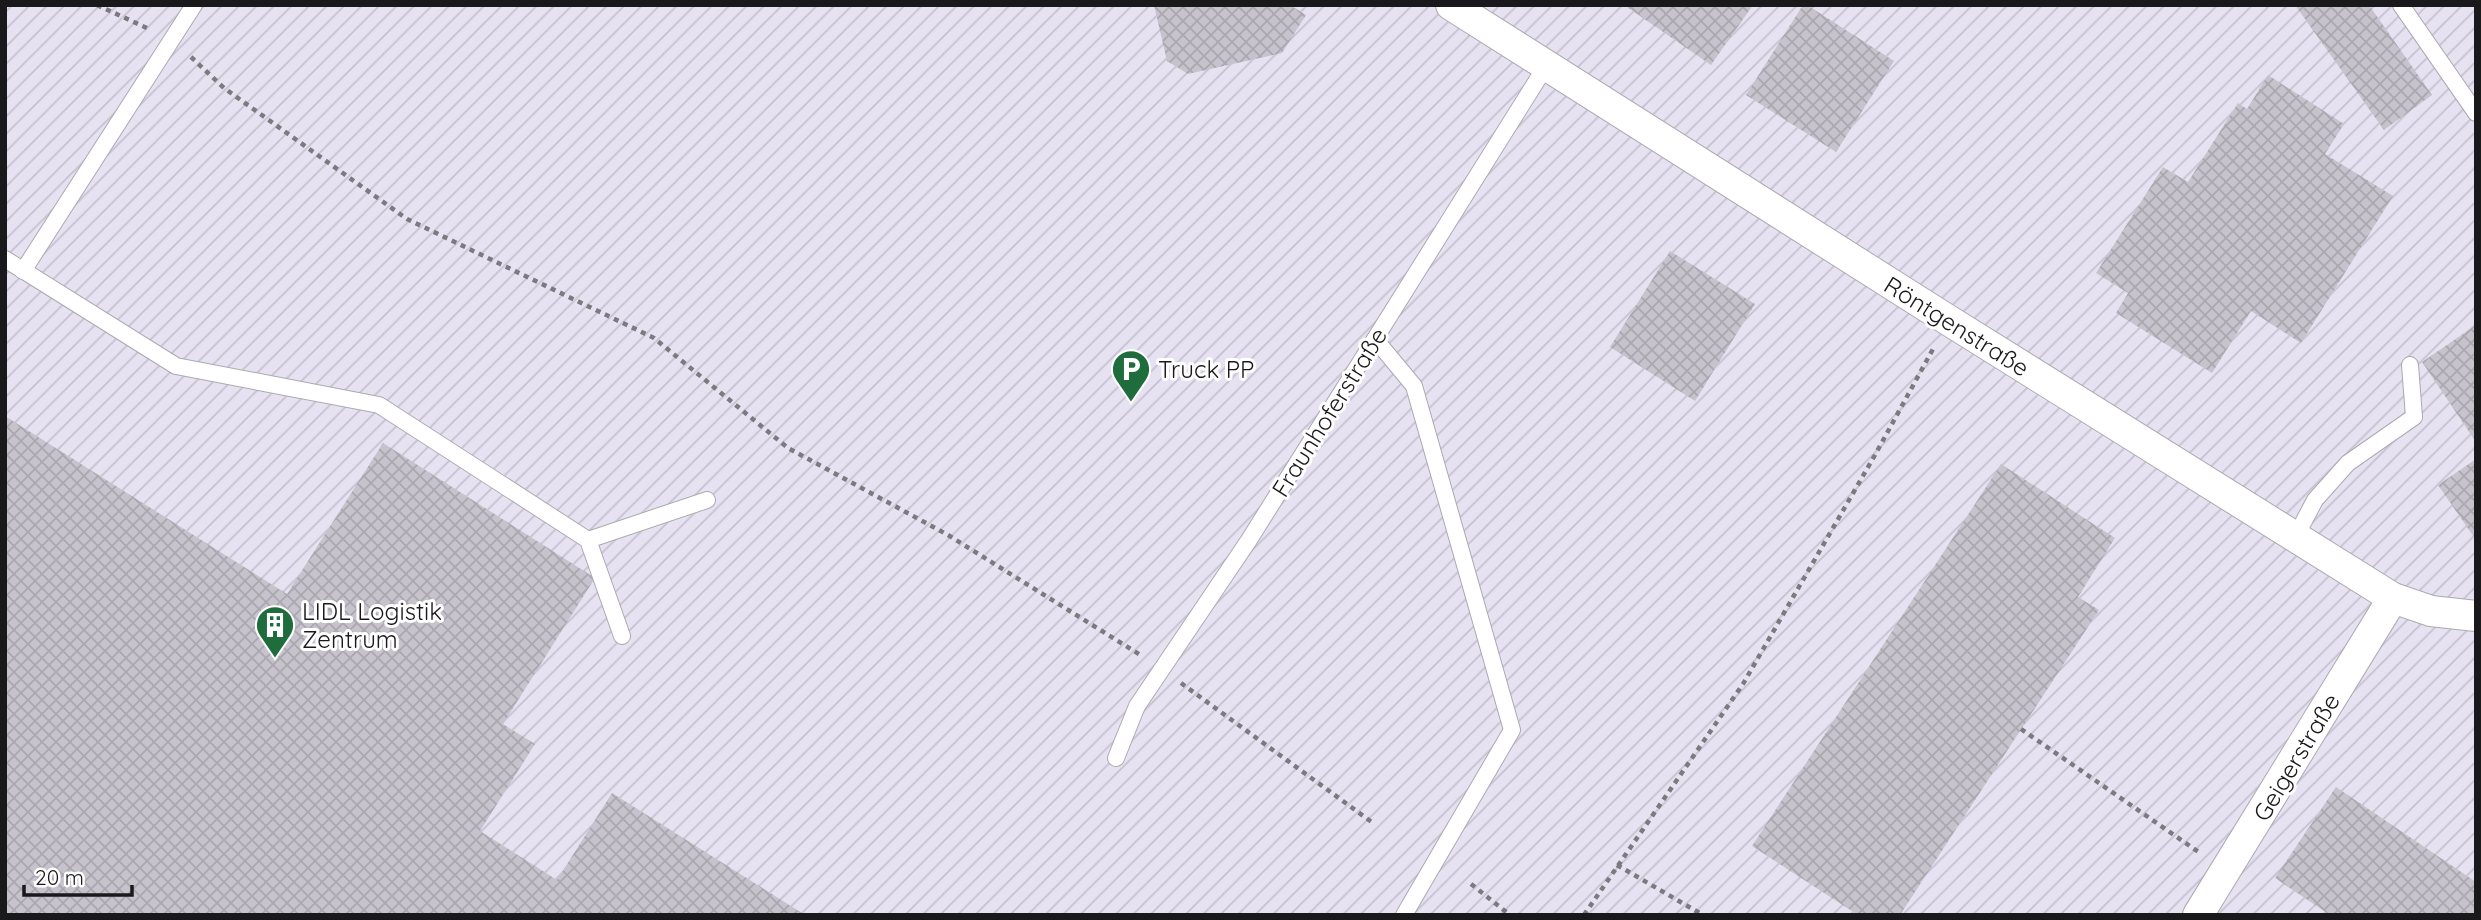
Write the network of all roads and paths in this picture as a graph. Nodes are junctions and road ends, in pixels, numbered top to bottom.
1 (97, 5) edge
2 (194, 5) edge
3 (1451, 5) edge
4 (2401, 5) edge
5 (172, 40) junction
6 (1546, 66) junction
7 (2476, 113) edge
8 (5, 259) edge
9 (23, 271) junction
10 (1948, 320) junction
11 (1375, 339) junction
12 (2410, 365) dead end
13 (706, 500) dead end
14 (2295, 538) junction
15 (589, 540) junction
16 (2393, 598) junction
17 (2476, 616) edge
18 (622, 636) dead end
19 (1161, 668) junction
20 (2021, 729) dead end
21 (1116, 758) dead end
22 (1373, 823) dead end
23 (1617, 865) junction
24 (2226, 872) junction
25 (1471, 884) dead end
26 (1404, 915) edge
27 (1510, 915) edge
28 (1584, 915) edge
29 (1703, 915) edge
30 (2198, 915) edge

1 - 5 path
2 - 5 lane
3 - 6 street, Röntgenstraße
4 - 7 lane
5 - 9 lane
5 - 19 path
6 - 10 street, Röntgenstraße
6 - 11 lane, Fraunhoferstraße
8 - 9 lane
9 - 15 lane
10 - 14 street, Röntgenstraße
10 - 23 path
11 - 19 lane, Fraunhoferstraße
11 - 26 lane
12 - 14 lane
13 - 15 lane
14 - 16 street, Röntgenstraße
15 - 18 lane
16 - 17 street, Röntgenstraße
16 - 24 street, Geigerstraße
19 - 21 lane, Fraunhoferstraße
19 - 22 path
20 - 24 path
23 - 28 path
23 - 29 path
24 - 30 street, Geigerstraße
25 - 27 path

